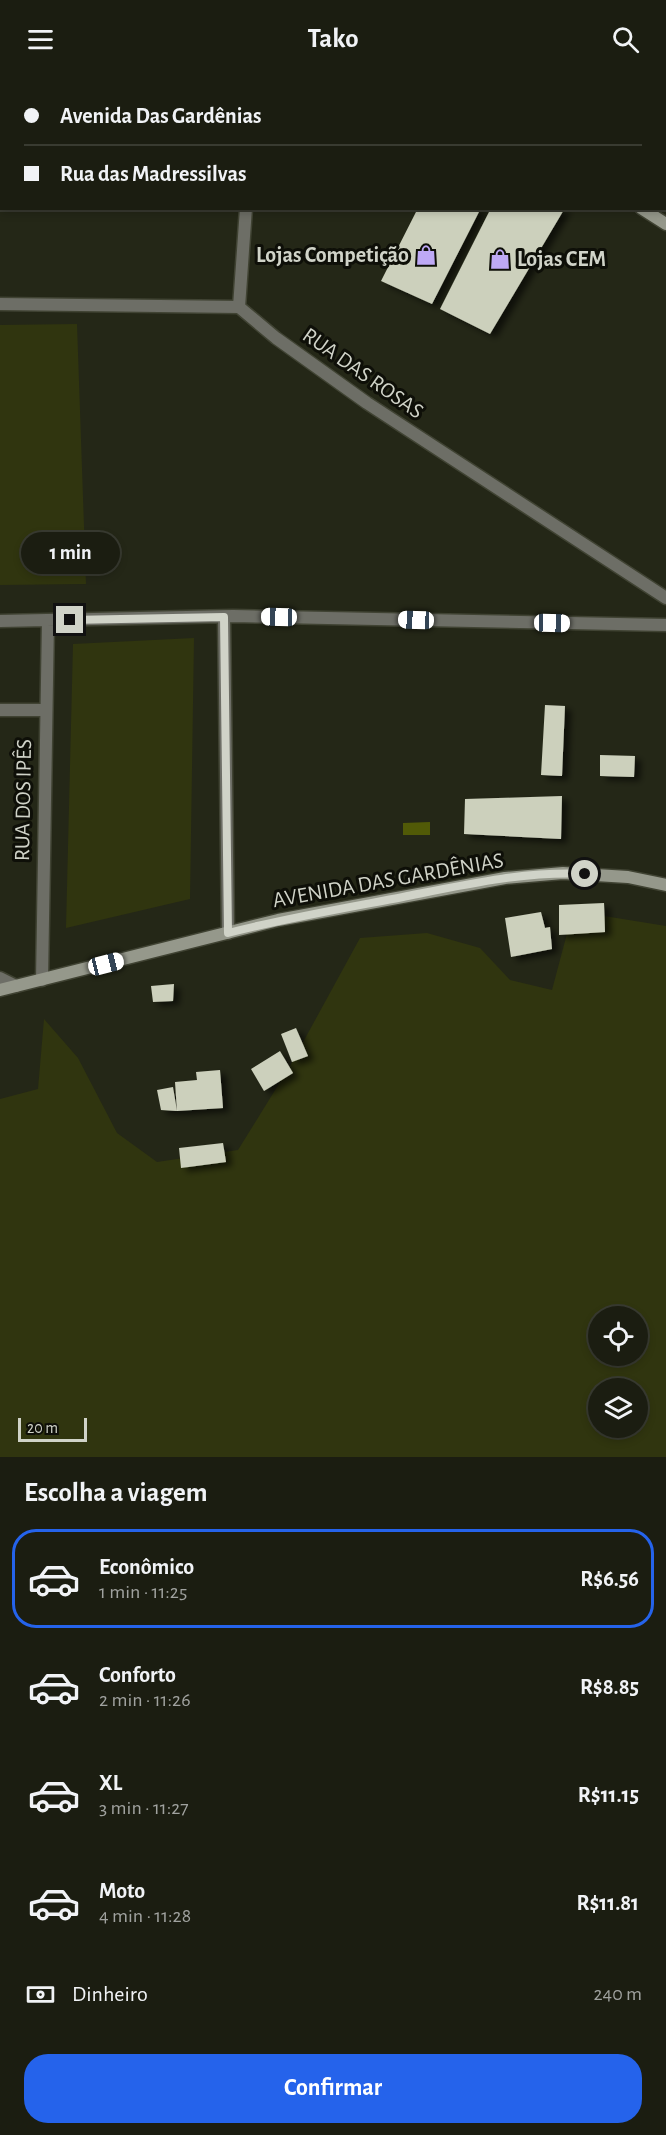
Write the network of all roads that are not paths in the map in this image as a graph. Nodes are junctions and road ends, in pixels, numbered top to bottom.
1 (246, 210) edge
2 (644, 210) edge
3 (666, 224) edge
4 (0, 304) edge
5 (239, 307) junction
6 (666, 598) edge
7 (224, 617) junction
8 (0, 621) edge
9 (48, 621) junction
10 (666, 625) edge
11 (0, 710) edge
12 (46, 710) junction
13 (666, 885) edge
14 (228, 933) junction
15 (0, 978) edge
16 (42, 980) junction
17 (16, 986) junction
18 (0, 990) edge

1 - 5 street
2 - 3 main road
4 - 5 street
5 - 6 street, RUA DAS ROSAS
7 - 9 street
7 - 10 street
7 - 14 street
8 - 9 street
9 - 12 street, RUA DOS IPÊS
11 - 12 street
12 - 16 street, RUA DOS IPÊS
13 - 14 main road, AVENIDA DAS GARDÊNIAS
14 - 16 main road, AVENIDA DAS GARDÊNIAS
15 - 17 street
16 - 17 main road, AVENIDA DAS GARDÊNIAS
17 - 18 main road, AVENIDA DAS GARDÊNIAS

